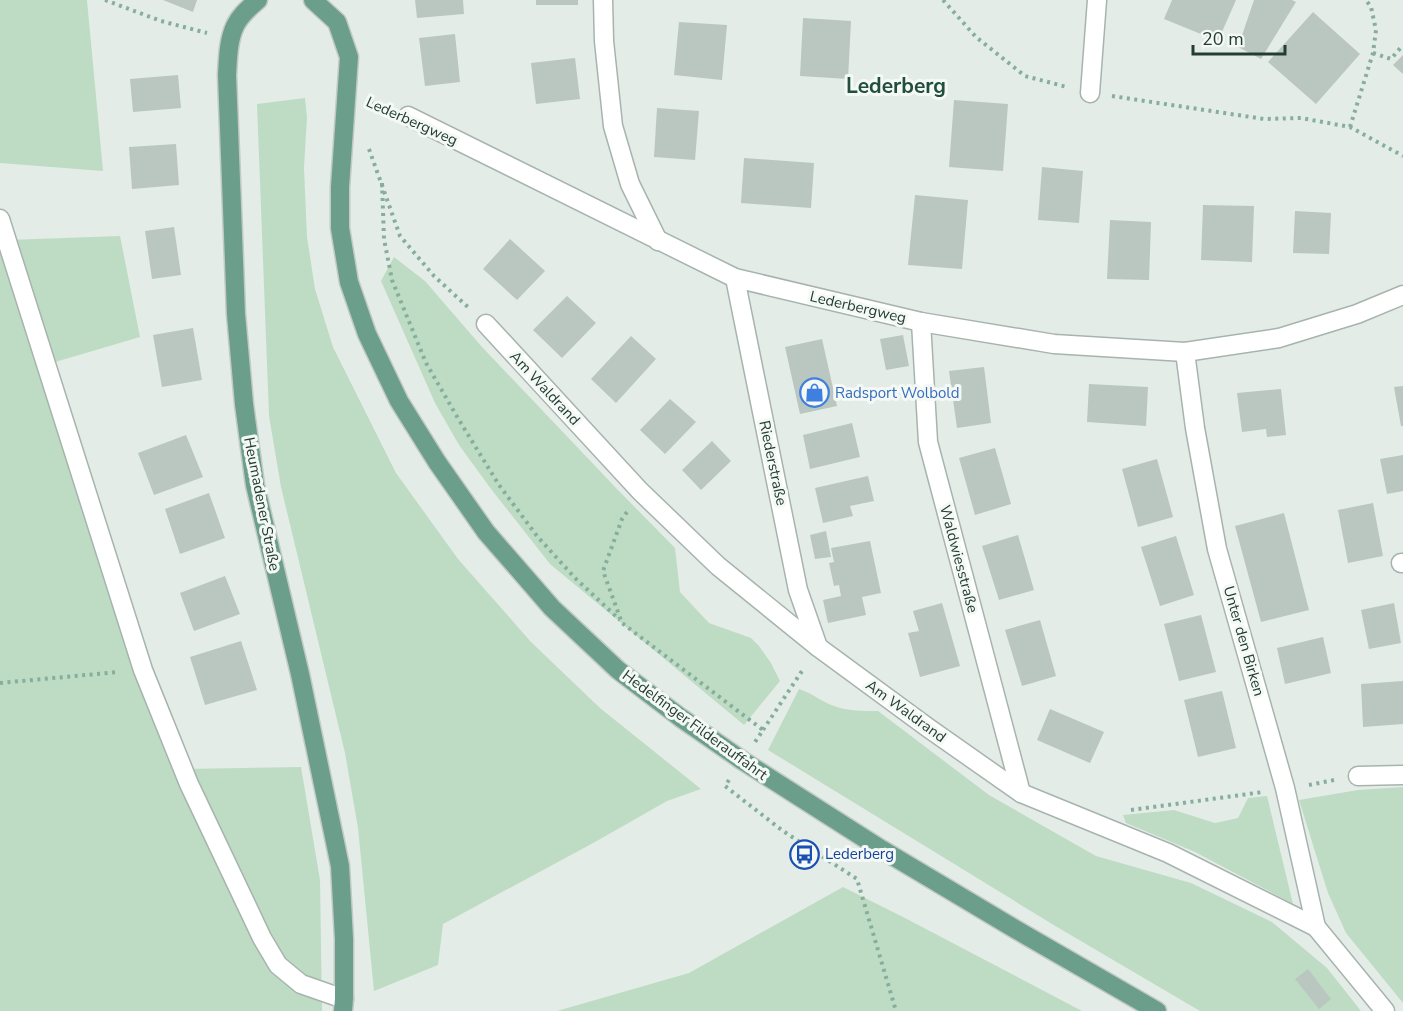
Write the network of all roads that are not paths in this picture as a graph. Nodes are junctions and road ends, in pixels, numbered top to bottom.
1 (258, 0) edge
2 (313, 0) edge
3 (603, 0) edge
4 (1097, 0) edge
5 (1090, 93) road end
6 (408, 116) road end
7 (0, 219) edge
8 (658, 241) junction
9 (735, 278) junction
10 (1403, 295) edge
11 (921, 322) junction
12 (486, 324) road end
13 (1185, 352) junction
14 (818, 647) junction
15 (1403, 775) edge
16 (1358, 776) road end
17 (1021, 793) junction
18 (1316, 927) junction
19 (344, 1005) edge
20 (1157, 1011) edge
21 (1385, 1011) edge

1 - 19 main road, Heumadener Straße
2 - 20 main road, Hedelfinger Filderauffahrt
3 - 8 street
4 - 5 street
6 - 8 street, Lederbergweg
7 - 19 street
8 - 9 street, Lederbergweg
9 - 11 street, Lederbergweg
9 - 14 street, Riederstraße
10 - 13 street, Lederbergweg
11 - 13 street, Lederbergweg
11 - 17 street, Waldwiesstraße
12 - 14 street, Am Waldrand
13 - 18 street, Unter den Birken
14 - 17 street, Am Waldrand
15 - 16 street
17 - 18 street, Am Waldrand
18 - 21 street, Am Waldrand

